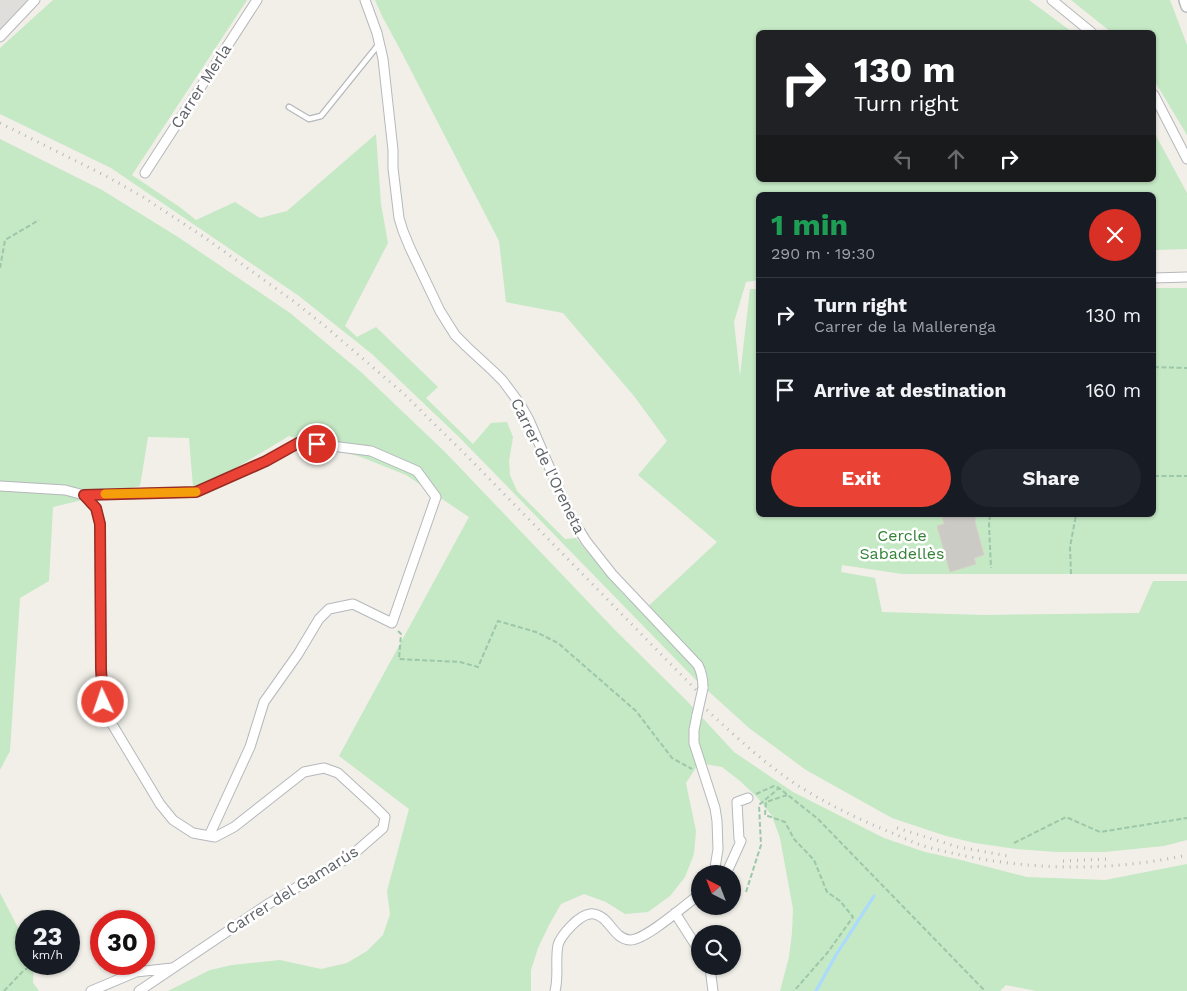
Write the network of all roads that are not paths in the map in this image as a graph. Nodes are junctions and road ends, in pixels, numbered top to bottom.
1 (35, 0) edge
2 (257, 0) edge
3 (365, 0) edge
4 (1052, 0) edge
5 (1185, 0) edge
6 (1187, 6) edge
7 (1089, 30) edge
8 (0, 37) edge
9 (379, 43) junction
10 (1156, 100) edge
11 (289, 107) dead end
12 (1187, 159) edge
13 (145, 173) dead end
14 (1187, 277) edge
15 (1156, 278) edge
16 (0, 486) edge
17 (84, 495) junction
18 (748, 798) road end
19 (209, 836) junction
20 (717, 865) edge
21 (730, 865) edge
22 (691, 901) edge
23 (675, 913) junction
24 (691, 938) edge
25 (173, 968) junction
26 (711, 975) edge
27 (91, 991) edge
28 (139, 991) edge
29 (555, 991) edge
30 (712, 991) edge

1 - 8 street
2 - 13 street, Carrer Merla
3 - 9 street, Carrer de l'Oreneta
4 - 7 street
5 - 6 street
9 - 11 lane
9 - 20 street, Carrer de l'Oreneta, bridge
10 - 12 street
14 - 15 street
16 - 17 street
17 - 19 street
17 - 19 street
18 - 21 street
19 - 25 street, Carrer del Gamarús
22 - 23 street
23 - 24 street
23 - 29 street
25 - 27 street
25 - 28 street, Carrer del Gamarús
26 - 30 street

